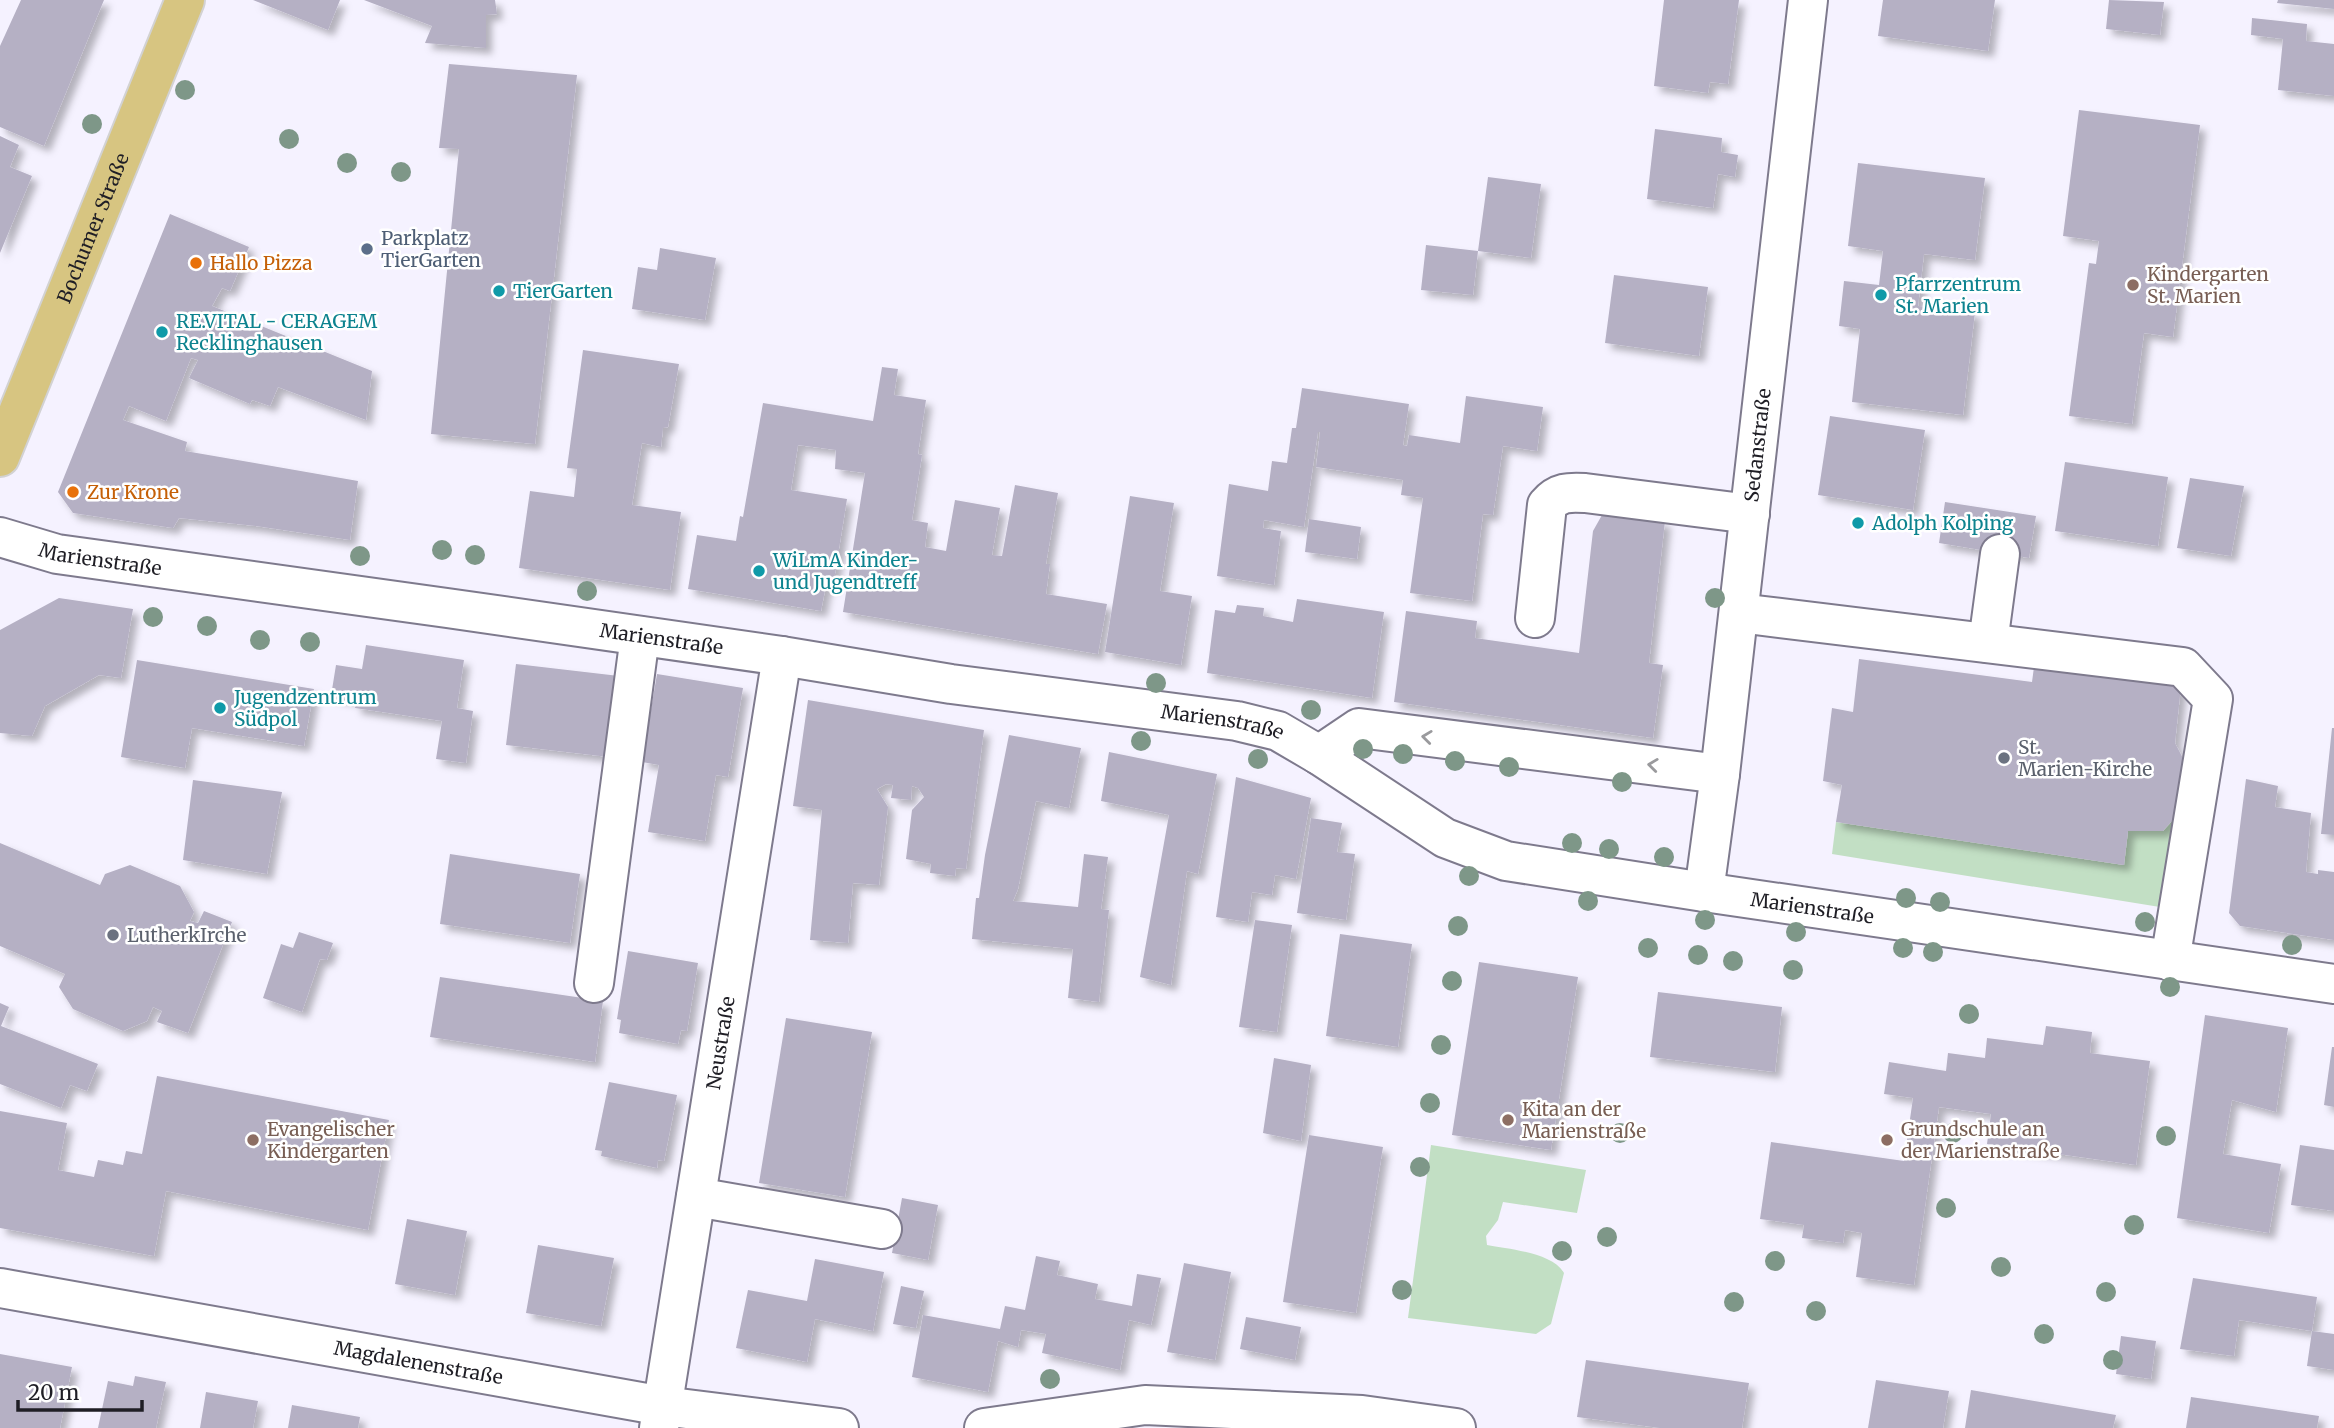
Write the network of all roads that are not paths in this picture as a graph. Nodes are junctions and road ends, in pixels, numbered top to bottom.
1 (185, 0) edge
2 (1808, 0) edge
3 (0, 457) edge
4 (1750, 514) junction
5 (0, 537) edge
6 (2000, 554) dead end
7 (1739, 613) junction
8 (1535, 618) dead end
9 (640, 636) junction
10 (1988, 643) junction
11 (782, 656) junction
12 (1319, 755) junction
13 (1720, 774) junction
14 (1704, 892) junction
15 (2170, 961) junction
16 (594, 983) dead end
17 (2334, 984) edge
18 (696, 1196) junction
19 (881, 1229) dead end
20 (0, 1289) edge
21 (661, 1417) edge
22 (839, 1428) edge
23 (984, 1428) edge
24 (1456, 1428) edge

1 - 3 main road, Bochumer Straße
2 - 4 street, Sedanstraße
4 - 7 street, Sedanstraße
4 - 8 street
5 - 9 street, Marienstraße
6 - 10 street
7 - 10 street
7 - 13 street, Sedanstraße
9 - 11 street, Marienstraße
9 - 16 street
10 - 15 street
11 - 12 street, Marienstraße
11 - 18 street, Neustraße
13 -> 12 street
12 - 14 street, Marienstraße
13 - 14 street, Sedanstraße
14 - 15 street, Marienstraße
15 - 17 street, Marienstraße
18 - 19 street
18 - 21 street, Neustraße
20 - 21 street, Magdalenenstraße
21 - 22 street, Magdalenenstraße
23 - 24 street

